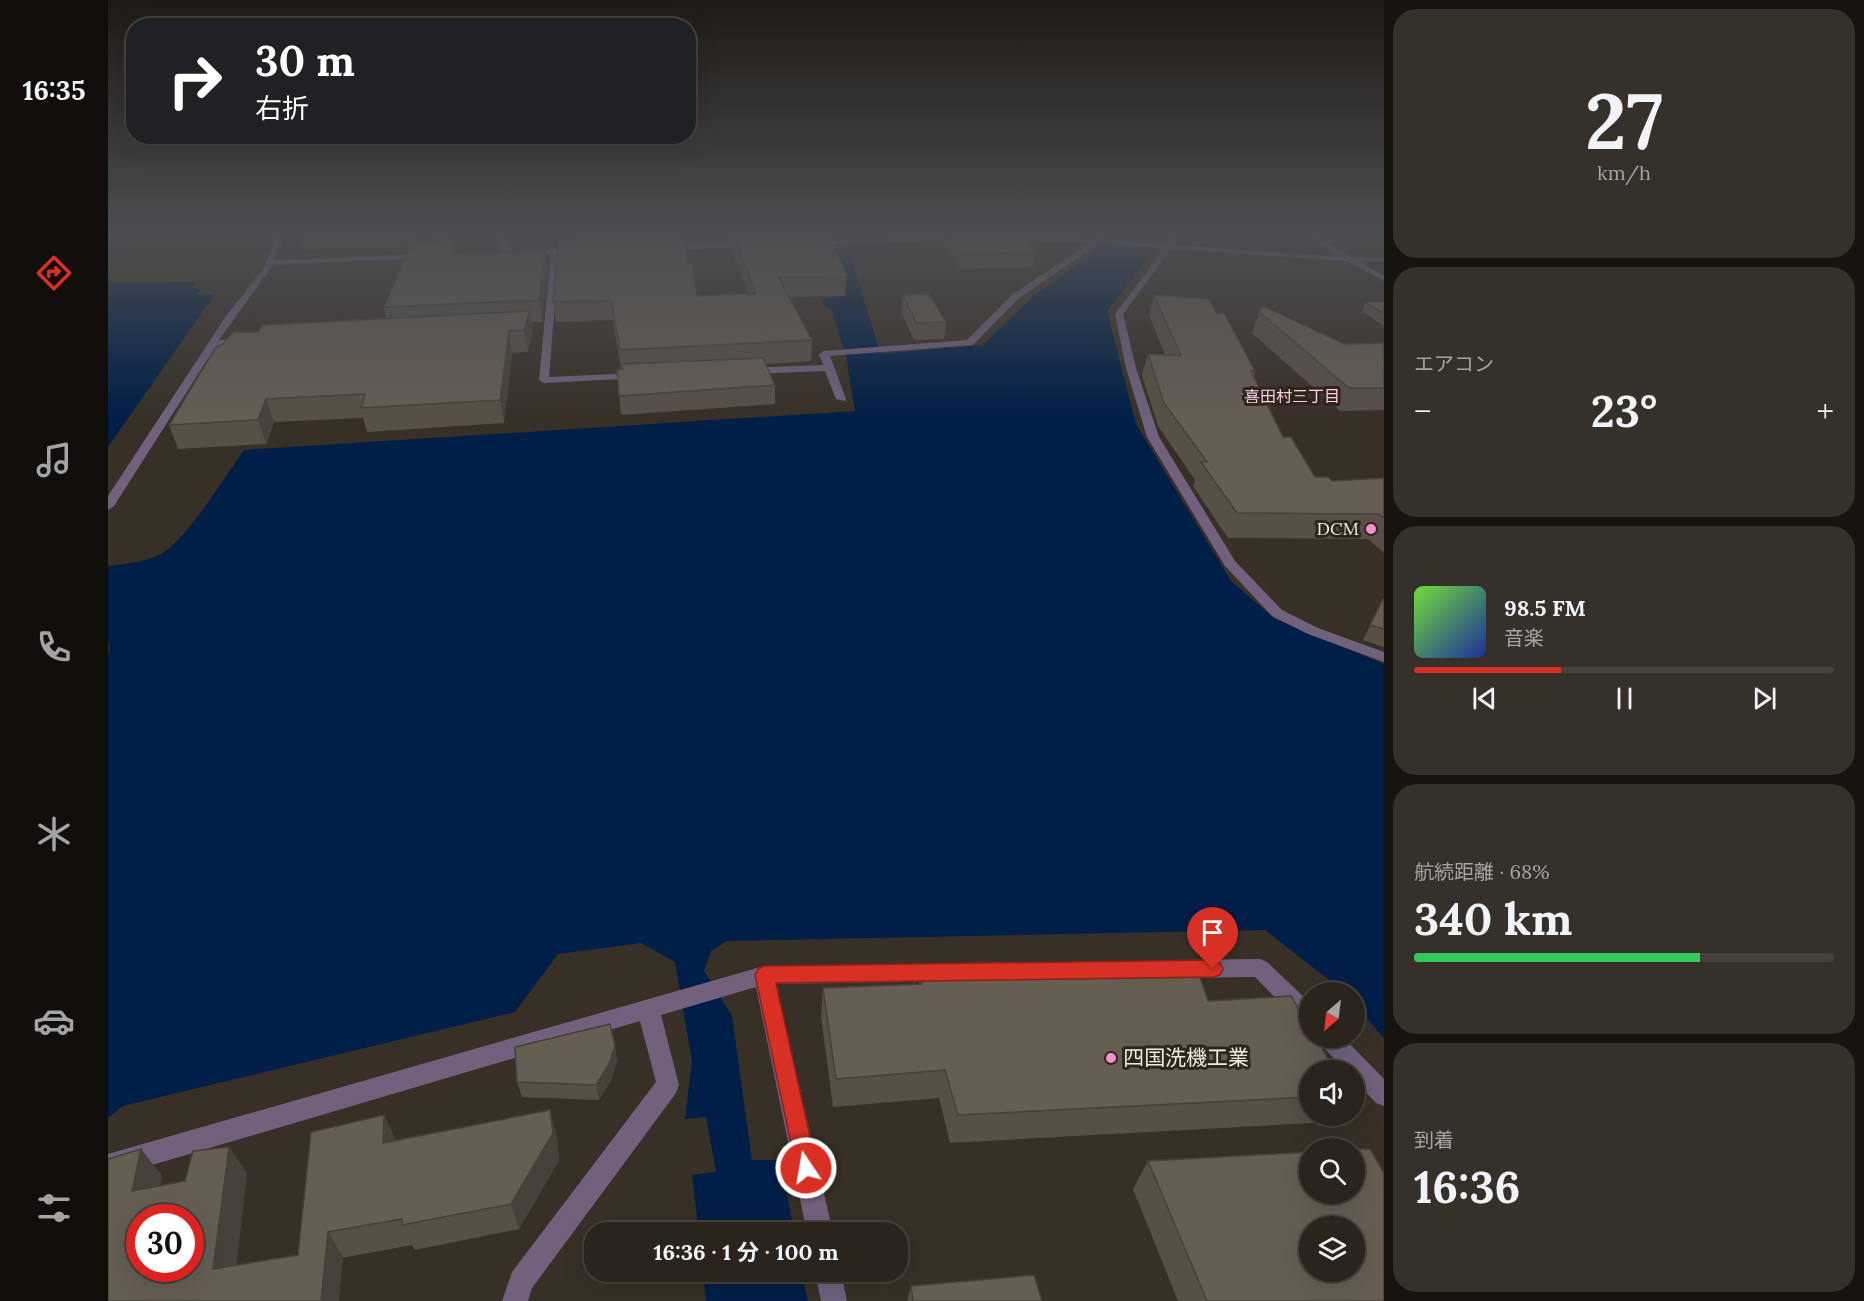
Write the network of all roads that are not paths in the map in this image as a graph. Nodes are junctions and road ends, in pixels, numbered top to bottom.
1 (246, 296) edge
2 (551, 296) edge
3 (1016, 296) edge
4 (1132, 296) edge
5 (548, 327) junction
6 (537, 328) edge
7 (255, 341) edge
8 (214, 343) junction
9 (827, 368) junction
10 (733, 372) edge
11 (650, 375) edge
12 (841, 399) dead end
13 (108, 506) edge
14 (1384, 657) edge
15 (1154, 969) edge
16 (1048, 971) edge
17 (764, 975) junction
18 (1299, 1007) edge
19 (648, 1008) junction
20 (1339, 1048) edge
21 (1384, 1095) edge
22 (108, 1166) edge
23 (818, 1222) edge
24 (830, 1282) edge
25 (515, 1301) edge
26 (834, 1301) edge

1 - 8 street
2 - 5 street
3 - 9 street
4 - 14 street
5 - 6 street
5 - 11 street
7 - 8 street
8 - 13 street
9 - 10 street
9 - 12 street
15 - 18 street
16 - 17 street
17 - 19 street
17 - 23 street
19 - 22 street
19 - 25 street
20 - 21 street
24 - 26 street

